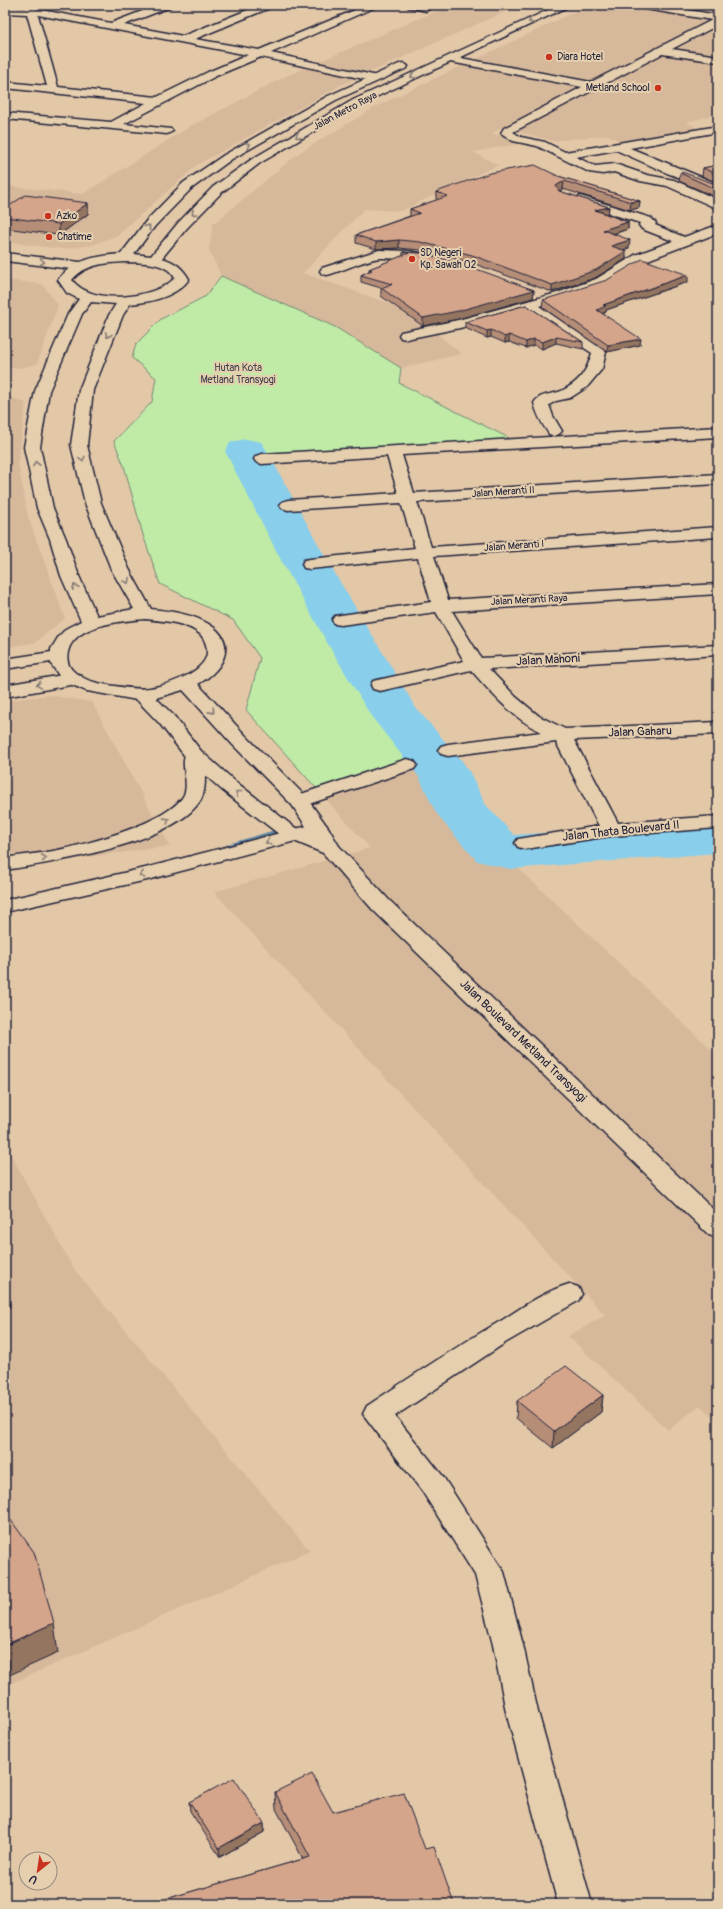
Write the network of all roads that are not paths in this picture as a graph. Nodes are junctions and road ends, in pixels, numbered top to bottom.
1 (167, 5) edge
2 (269, 5) edge
3 (375, 5) edge
4 (411, 5) edge
5 (566, 5) edge
6 (639, 5) edge
7 (63, 6) edge
8 (426, 8) dead end
9 (5, 10) edge
10 (34, 10) edge
11 (718, 18) edge
12 (718, 22) edge
13 (110, 27) junction
14 (183, 40) junction
15 (663, 51) junction
16 (261, 54) junction
17 (718, 59) edge
18 (450, 60) junction
19 (411, 62) dead end
20 (373, 78) junction
21 (5, 85) edge
22 (592, 86) junction
23 (53, 89) junction
24 (159, 101) junction
25 (5, 116) edge
26 (113, 126) junction
27 (718, 129) edge
28 (166, 132) dead end
29 (619, 147) junction
30 (563, 156) junction
31 (718, 188) edge
32 (571, 197) edge
33 (718, 204) edge
34 (718, 229) edge
35 (683, 241) junction
36 (5, 257) edge
37 (125, 258) junction
38 (154, 260) junction
39 (446, 262) edge
40 (80, 266) junction
41 (327, 270) dead end
42 (87, 297) junction
43 (529, 298) junction
44 (126, 300) junction
45 (406, 335) dead end
46 (554, 431) dead end
47 (718, 432) edge
48 (393, 450) junction
49 (262, 459) dead end
50 (718, 479) edge
51 (408, 498) junction
52 (288, 505) dead end
53 (718, 532) edge
54 (425, 552) junction
55 (310, 564) dead end
56 (718, 589) edge
57 (440, 606) junction
58 (145, 614) junction
59 (341, 620) dead end
60 (91, 623) junction
61 (718, 650) edge
62 (58, 656) junction
63 (5, 664) edge
64 (475, 664) junction
65 (74, 679) junction
66 (186, 682) junction
67 (380, 685) dead end
68 (5, 691) edge
69 (142, 694) junction
70 (718, 728) edge
71 (562, 735) junction
72 (448, 750) dead end
73 (194, 755) junction
74 (408, 764) dead end
75 (299, 802) junction
76 (718, 822) edge
77 (319, 829) junction
78 (610, 830) junction
79 (294, 835) junction
80 (525, 843) dead end
81 (330, 849) junction
82 (5, 864) edge
83 (5, 906) edge
84 (718, 1229) edge
85 (569, 1294) dead end
86 (575, 1904) edge

1 - 13 street
2 - 14 street
3 - 16 street
4 - 8 street
5 -> 18 street, Jalan Metro Raya
6 - 11 street
7 - 10 street
9 - 10 street
10 - 13 street
10 - 23 street
12 - 15 street
13 - 14 street
14 - 16 street
15 - 17 street
15 - 22 street
16 - 20 street
16 - 24 street
18 - 22 street
18 -> 38 street, Jalan Metro Raya
19 - 20 street, Jalan Metro Raya
37 -> 20 street, Jalan Metro Raya
21 - 23 street
22 - 30 street
23 - 24 street
24 - 26 street
25 - 26 street
26 - 28 street
27 - 29 street
29 - 30 street
29 - 31 street
30 - 33 street
32 - 35 street
34 - 35 street
35 - 43 street
36 -> 40 street
37 - 38 street
37 - 40 street
38 - 44 street
39 - 41 street
40 - 42 street
42 - 44 street
60 -> 42 street
43 - 45 street
43 - 46 street
44 -> 58 street
47 - 48 street
48 - 49 street
48 - 51 street
50 - 51 street, Jalan Meranti II
51 - 52 street, Jalan Meranti II
51 - 54 street
53 - 54 street, Jalan Meranti I
54 - 55 street, Jalan Meranti I
54 - 57 street
56 - 57 street, Jalan Meranti Raya
57 - 59 street, Jalan Meranti Raya
57 - 64 street
58 - 60 street
58 - 66 street
60 - 62 street
61 - 64 street, Jalan Mahoni
62 - 63 street
62 - 65 street
64 - 67 street, Jalan Mahoni
64 - 71 street
65 -> 68 street
65 - 69 street
66 - 69 street
66 -> 75 street
69 - 73 street
70 - 71 street, Jalan Gaharu
71 - 72 street, Jalan Gaharu
71 - 78 street
79 -> 73 street
82 -> 73 street
74 - 75 street
75 - 77 street
76 - 78 street, Jalan Thata Boulevard II
77 - 79 street
77 - 81 street
78 - 80 street, Jalan Thata Boulevard II
79 - 81 street
79 -> 83 street
81 - 84 street, Jalan Boulevard Metland Transyogi
85 - 86 street

